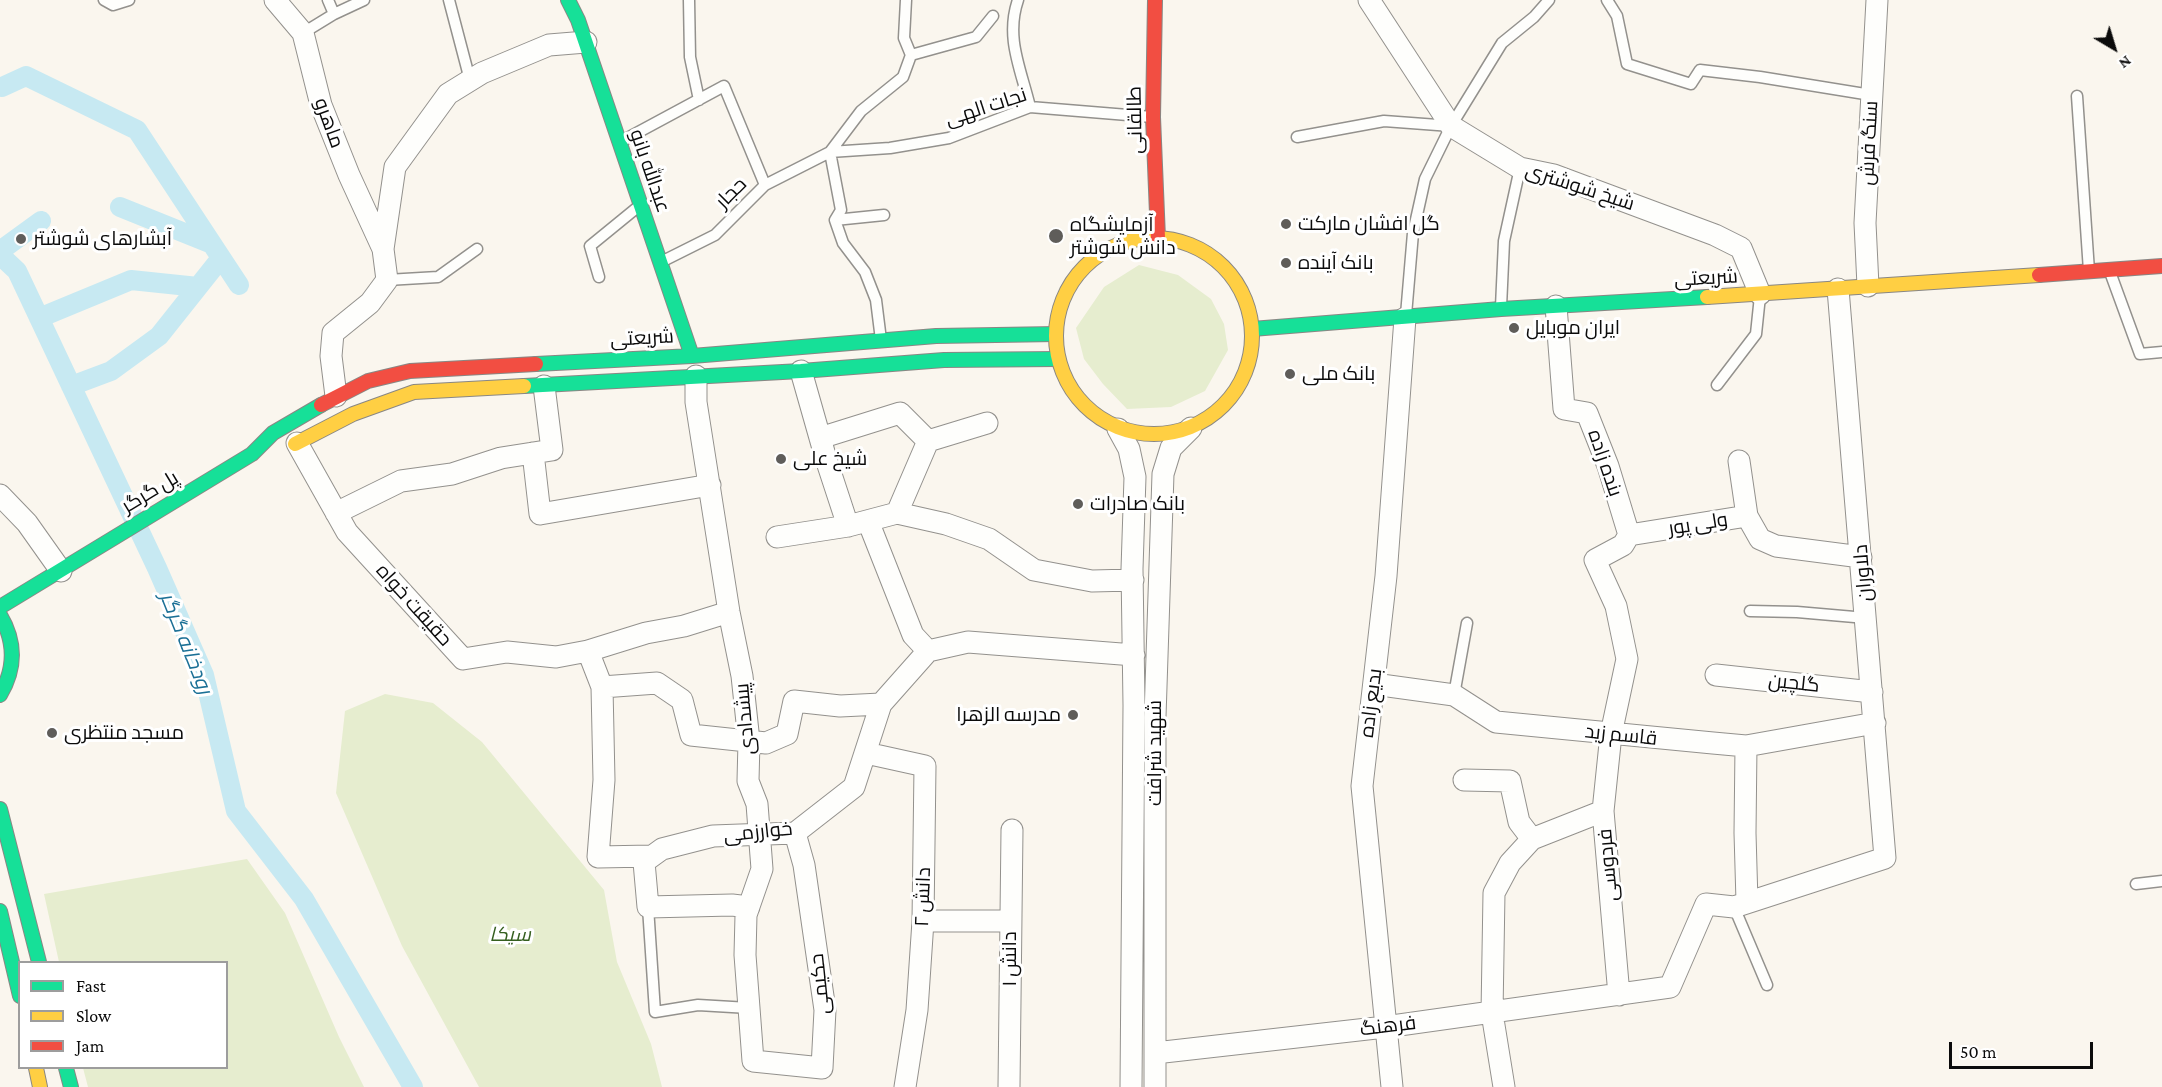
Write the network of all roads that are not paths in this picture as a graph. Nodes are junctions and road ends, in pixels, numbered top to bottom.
1 (104, 0) edge
2 (129, 0) edge
3 (274, 0) edge
4 (328, 0) edge
5 (364, 0) edge
6 (448, 0) edge
7 (568, 0) edge
8 (689, 0) edge
9 (906, 0) edge
10 (1018, 0) edge
11 (1155, 0) edge
12 (1369, 0) edge
13 (1549, 0) edge
14 (1606, 0) edge
15 (1878, 0) edge
16 (333, 14) junction
17 (993, 16) dead end
18 (303, 33) junction
19 (586, 42) junction
20 (910, 55) junction
21 (470, 80) junction
22 (1872, 95) junction
23 (2077, 96) dead end
24 (699, 100) junction
25 (1030, 107) junction
26 (1153, 117) junction
27 (1451, 126) junction
28 (1297, 137) dead end
29 (620, 143) junction
30 (830, 152) junction
31 (1520, 168) junction
32 (765, 185) junction
33 (641, 205) junction
34 (884, 215) dead end
35 (835, 220) junction
36 (1158, 238) junction
37 (383, 249) junction
38 (477, 249) dead end
39 (661, 262) junction
40 (2162, 266) edge
41 (2109, 269) junction
42 (2089, 271) junction
43 (599, 277) dead end
44 (387, 280) junction
45 (1868, 286) junction
46 (1838, 288) junction
47 (1760, 294) junction
48 (1556, 306) junction
49 (1501, 309) junction
50 (1405, 318) junction
51 (1252, 329) junction
52 (1056, 334) junction
53 (881, 340) junction
54 (2162, 352) edge
55 (692, 356) junction
56 (1057, 359) junction
57 (801, 371) junction
58 (696, 376) junction
59 (1717, 385) dead end
60 (544, 386) junction
61 (336, 396) junction
62 (987, 423) dead end
63 (1191, 428) junction
64 (1118, 429) junction
65 (820, 438) junction
66 (928, 441) junction
67 (292, 446) joint
68 (269, 453) dead end
69 (533, 453) junction
70 (252, 454) junction
71 (1739, 460) dead end
72 (229, 467) joint
73 (710, 485) junction
74 (0, 495) edge
75 (336, 513) junction
76 (897, 513) junction
77 (1747, 516) junction
78 (868, 521) junction
79 (848, 526) junction
80 (1629, 535) junction
81 (777, 537) dead end
82 (1861, 556) junction
83 (61, 571) junction
84 (1133, 580) junction
85 (0, 607) edge
86 (1750, 611) dead end
87 (729, 612) junction
88 (0, 615) edge
89 (1867, 618) junction
90 (1467, 623) dead end
91 (588, 651) junction
92 (928, 651) junction
93 (1134, 655) junction
94 (1716, 675) dead end
95 (1374, 684) junction
96 (602, 687) junction
97 (1872, 692) junction
98 (1454, 694) junction
99 (0, 695) edge
100 (881, 704) junction
101 (1875, 723) junction
102 (1611, 734) junction
103 (749, 741) junction
104 (1746, 746) junction
105 (866, 753) junction
106 (1464, 780) dead end
107 (0, 809) edge
108 (1603, 811) junction
109 (1012, 830) dead end
110 (759, 833) junction
111 (795, 833) junction
112 (1532, 839) junction
113 (651, 856) junction
114 (2162, 882) edge
115 (2136, 884) dead end
116 (1741, 905) junction
117 (648, 907) junction
118 (749, 907) junction
119 (0, 911) edge
120 (923, 921) junction
121 (1010, 921) junction
122 (38, 961) edge
123 (1767, 985) dead end
124 (18, 988) edge
125 (1619, 995) junction
126 (749, 1008) junction
127 (1492, 1013) junction
128 (1385, 1027) junction
129 (1155, 1053) junction
130 (753, 1061) joint
131 (36, 1069) edge
132 (66, 1069) edge
133 (40, 1087) edge
134 (71, 1087) edge
135 (905, 1087) edge
136 (1009, 1087) edge
137 (1131, 1087) edge
138 (1155, 1087) edge
139 (1392, 1087) edge
140 (1504, 1087) edge

1 - 2 lane
3 - 18 street, ماهرو
4 - 16 lane
5 - 16 lane
6 - 21 lane
7 - 19 main road, عبدالله بانو
8 - 24 lane
9 - 20 lane
10 - 25 lane
11 - 26 main road, طالقانی
12 - 27 street, شیخ شوشتری
13 - 27 lane
14 - 22 lane
15 - 22 street, سنگ فرش
16 - 18 lane
17 - 20 lane
18 - 37 street, ماهرو
19 - 21 street
19 - 29 main road, عبدالله بانو
20 - 30 lane
21 - 37 street
22 - 45 street, سنگ فرش
23 - 42 lane
24 - 29 lane
24 - 32 lane
25 - 26 lane, نجات الهی
25 - 30 lane, نجات الهی
26 - 36 main road, طالقانی
27 - 28 lane
27 - 31 street, شیخ شوشتری
27 - 50 lane
29 - 33 main road, عبدالله بانو
30 - 32 lane, حجار
30 - 35 lane
31 - 47 street, شیخ شوشتری
31 - 49 lane
32 - 39 lane, حجار
33 - 39 main road, عبدالله بانو
33 - 43 lane
34 - 35 lane
35 - 53 lane
36 - 51 main road
36 - 52 main road
37 - 44 street
38 - 44 lane
39 - 55 main road, عبدالله بانو
40 - 41 main road, شریعتی
41 - 42 main road, شریعتی
41 - 54 lane
42 - 45 main road, شریعتی
44 - 61 street
45 - 46 main road, شریعتی
46 - 47 main road, شریعتی
46 - 82 street, دلاوران
47 - 48 main road, شریعتی
47 - 59 lane
48 - 49 main road, شریعتی
48 - 80 street, بنده زاده
49 - 50 main road, شریعتی
50 - 51 main road, شریعتی
50 - 95 street, بدیع زاده
51 - 63 main road
52 - 53 main road, شریعتی
52 - 56 main road
53 - 55 main road, شریعتی
55 - 61 main road, شریعتی
56 - 57 main road
56 - 64 main road
57 - 58 main road
57 - 65 street
58 - 60 main road
58 - 73 street, پیشدادی
60 - 67 main road
60 - 69 street
61 - 70 main road, شریعتی
62 - 66 street
63 - 64 main road
63 - 129 street, شهید شرافت
64 - 84 street, شهید شرافت
65 - 66 street
65 - 79 street
66 - 76 street
67 - 75 street, حقیقت خواه
68 - 70 main road, شریعتی
69 - 73 street
69 - 75 street
70 - 72 main road, شریعتی
71 - 77 street
72 - 83 main road, پل گرگر
73 - 87 street, پیشدادی
74 - 83 street
75 - 91 street, حقیقت خواه
76 - 78 street
76 - 84 street
77 - 80 street, ولی پور
77 - 82 street, ولی پور
78 - 79 street
78 - 92 street
79 - 81 street
80 - 102 street, فردوسی
82 - 89 street, دلاوران
83 - 85 main road
84 - 93 street, شهید شرافت
86 - 89 lane
87 - 91 street, حقیقت خواه
87 - 103 street, پیشدادی
88 - 99 main road
89 - 97 street, دلاوران
90 - 98 lane
91 - 96 street
92 - 93 street
92 - 100 street
93 - 137 street, شهید شرافت
94 - 97 street, گلچین
95 - 98 street, قاسم زید
95 - 128 street, بدیع زاده
96 - 103 street
96 - 113 street
97 - 101 street, دلاوران
98 - 102 street, قاسم زید
100 - 103 street
100 - 105 street, خوارزمی
101 - 104 street, قاسم زید
101 - 116 street, دلاوران
102 - 104 street, قاسم زید
102 - 108 street, فردوسی
103 - 110 street, پیشدادی
104 - 116 street
105 - 111 street, خوارزمی
105 - 120 street, دانش ۲
106 - 112 street
107 - 122 main road
108 - 112 street
108 - 125 street, فردوسی
109 - 121 street, دانش ۱
110 - 111 street, خوارزمی
110 - 113 street, خوارزمی
110 - 118 street, پیشدادی
111 - 130 street, حکیمی
112 - 127 street
113 - 117 street
114 - 115 lane
116 - 123 lane
116 - 125 street, فرهنگ
117 - 118 street
117 - 126 lane
118 - 126 street, پیشدادی
119 - 124 main road
120 - 121 street
120 - 135 street, دانش ۲
121 - 136 street, دانش ۱
125 - 127 street, فرهنگ
126 - 130 street, پیشدادی
127 - 128 street, فرهنگ
127 - 140 street
128 - 129 street, فرهنگ
128 - 139 street, بدیع زاده
129 - 138 street, شهید شرافت
131 - 133 main road
132 - 134 main road

